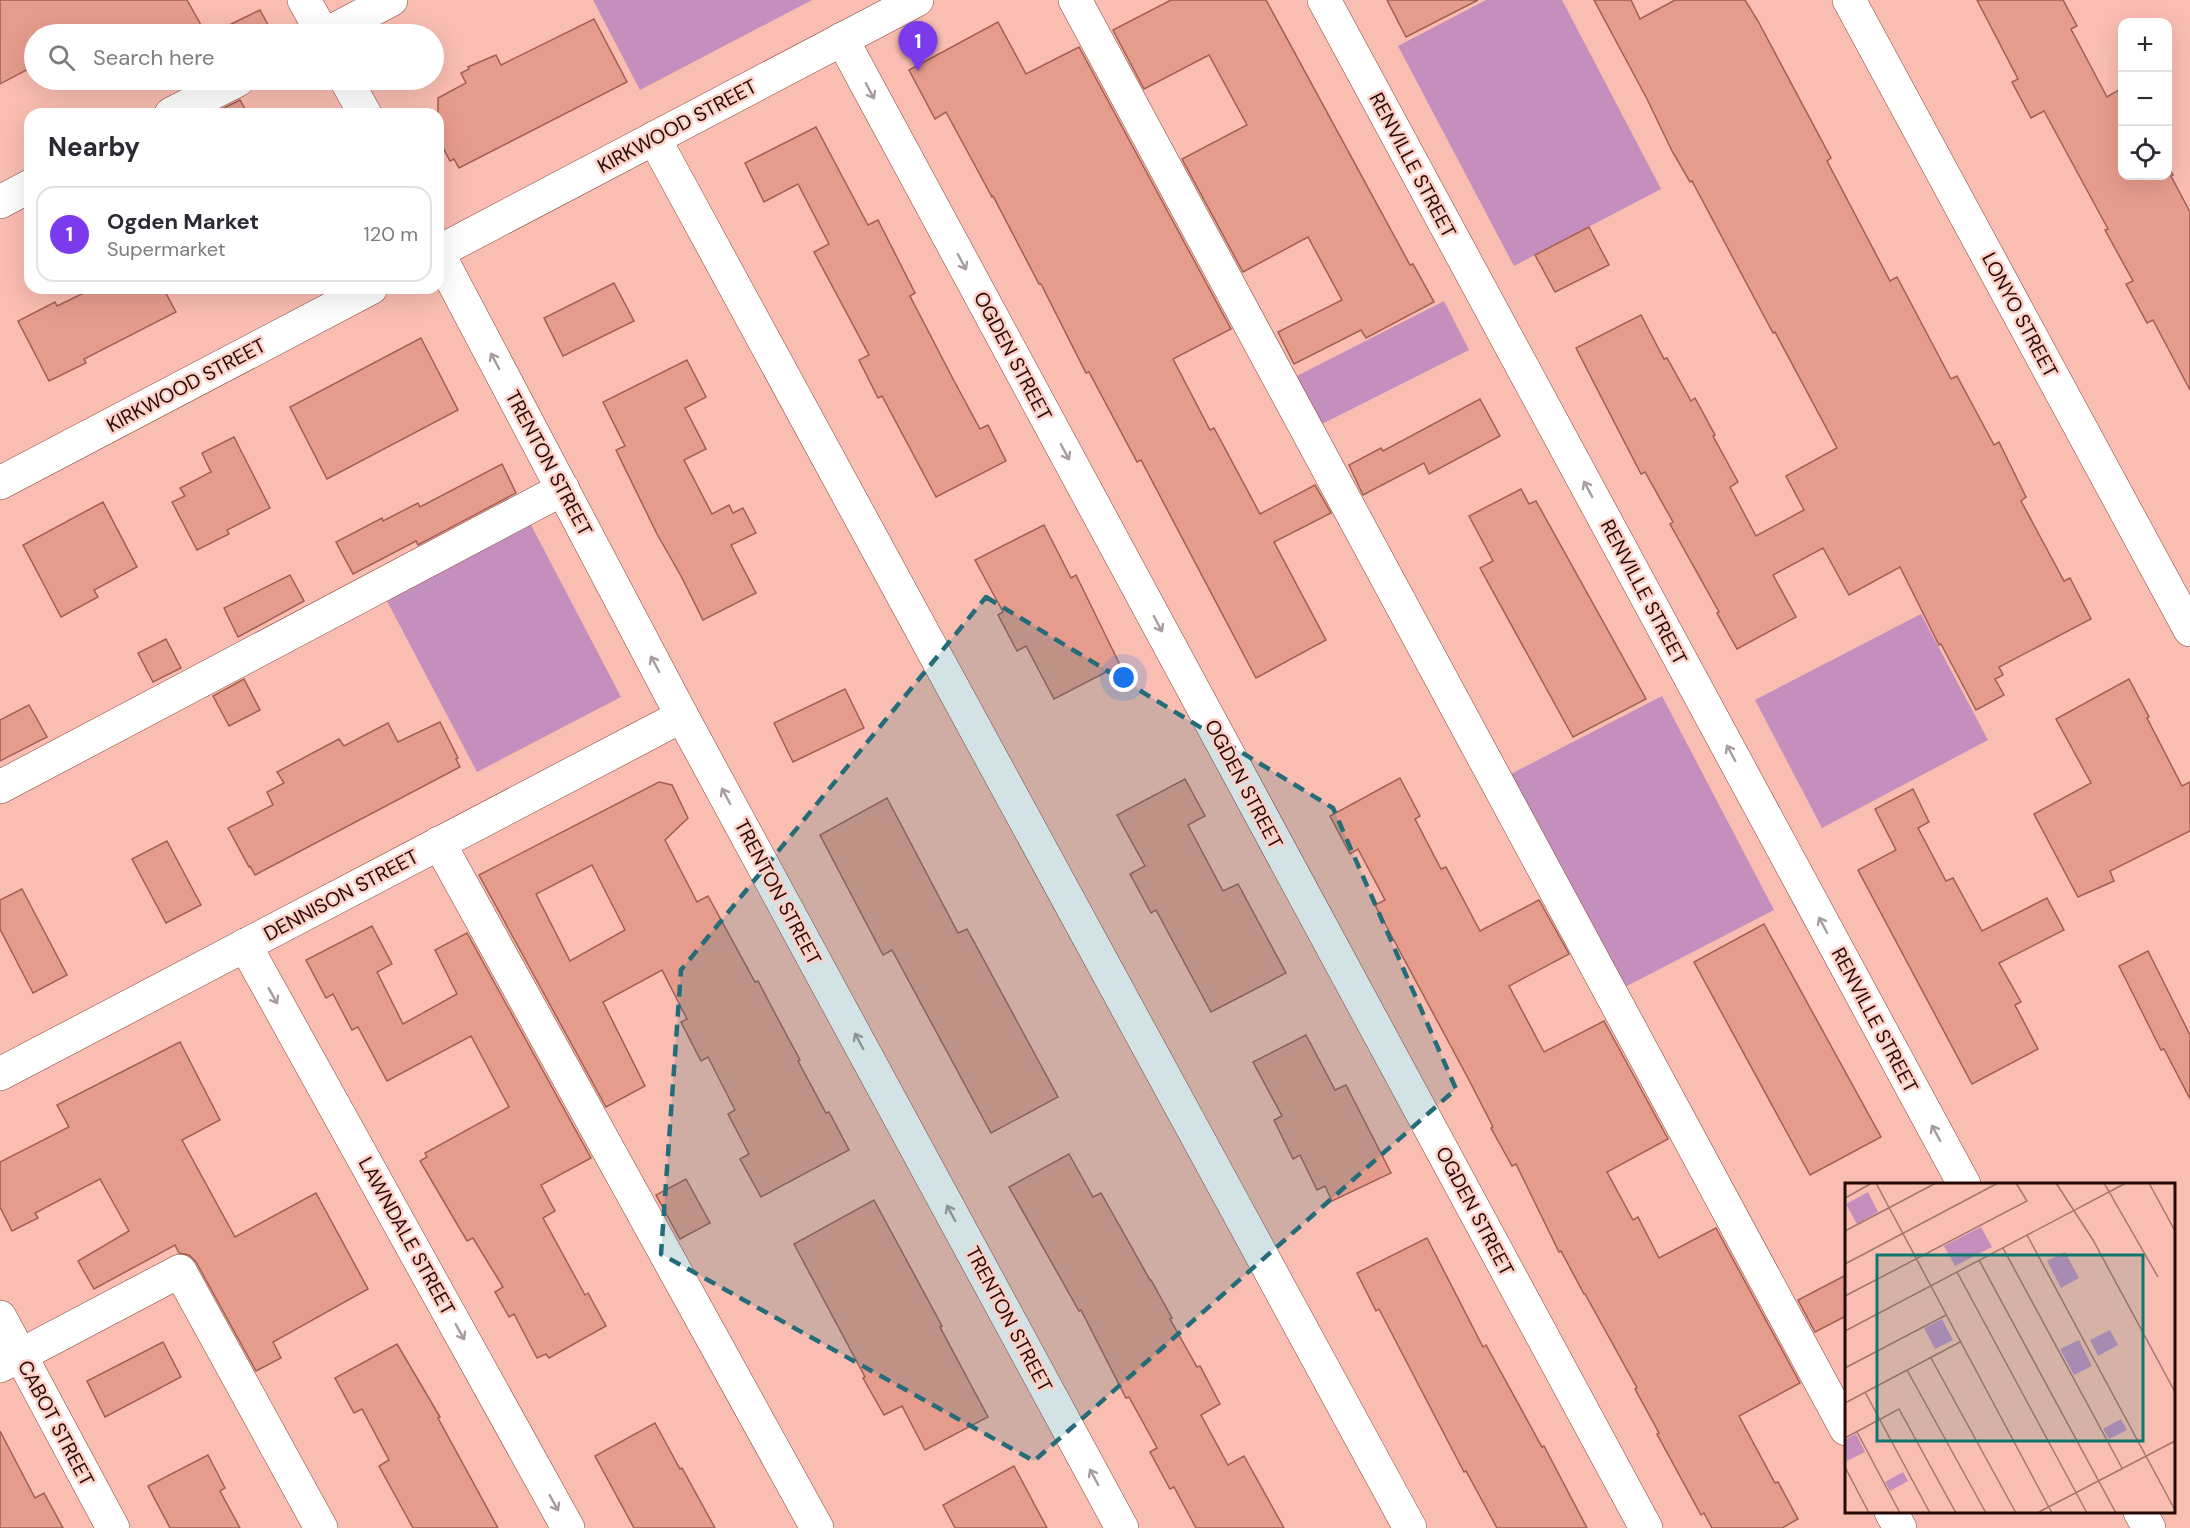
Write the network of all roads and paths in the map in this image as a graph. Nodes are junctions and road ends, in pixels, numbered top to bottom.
1 (304, 0) edge
2 (391, 0) edge
3 (917, 0) edge
4 (1075, 0) edge
5 (1324, 0) edge
6 (1849, 0) edge
7 (318, 24) edge
8 (344, 24) edge
9 (842, 39) junction
10 (218, 90) edge
11 (352, 90) edge
12 (183, 108) edge
13 (362, 108) edge
14 (654, 138) junction
15 (24, 189) edge
16 (0, 202) edge
17 (444, 250) edge
18 (444, 264) edge
19 (360, 294) edge
20 (0, 483) edge
21 (563, 489) junction
22 (2190, 630) edge
23 (682, 716) junction
24 (0, 787) edge
25 (439, 843) junction
26 (245, 945) junction
27 (0, 1074) edge
28 (1963, 1183) edge
29 (0, 1317) edge
30 (10, 1361) edge
31 (1845, 1427) edge
32 (1892, 1513) edge
33 (2141, 1513) edge
34 (113, 1528) edge
35 (321, 1528) edge
36 (568, 1528) edge
37 (817, 1528) edge
38 (1122, 1528) edge
39 (1410, 1528) edge
40 (1646, 1528) edge
41 (1900, 1528) edge
42 (2149, 1528) edge

1 - 7 street
2 - 8 street
3 - 9 street, KIRKWOOD STREET
4 - 31 street
28 -> 5 street, RENVILLE STREET
6 - 22 street, LONYO STREET
9 - 14 street, KIRKWOOD STREET
9 -> 40 street, OGDEN STREET
10 - 12 street
11 - 13 street
14 - 17 street, KIRKWOOD STREET
14 - 39 street
15 - 16 street
21 -> 18 street, TRENTON STREET
19 - 20 street, KIRKWOOD STREET
23 -> 21 street, TRENTON STREET
21 - 24 street
23 - 25 street, DENNISON STREET
38 -> 23 street, TRENTON STREET
25 - 26 street, DENNISON STREET
25 - 37 street
26 - 27 street, DENNISON STREET
26 -> 36 street, LAWNDALE STREET
29 - 30 street, CABOT STREET
30 - 34 street, CABOT STREET
30 - 35 street
32 - 41 street
33 - 42 street

